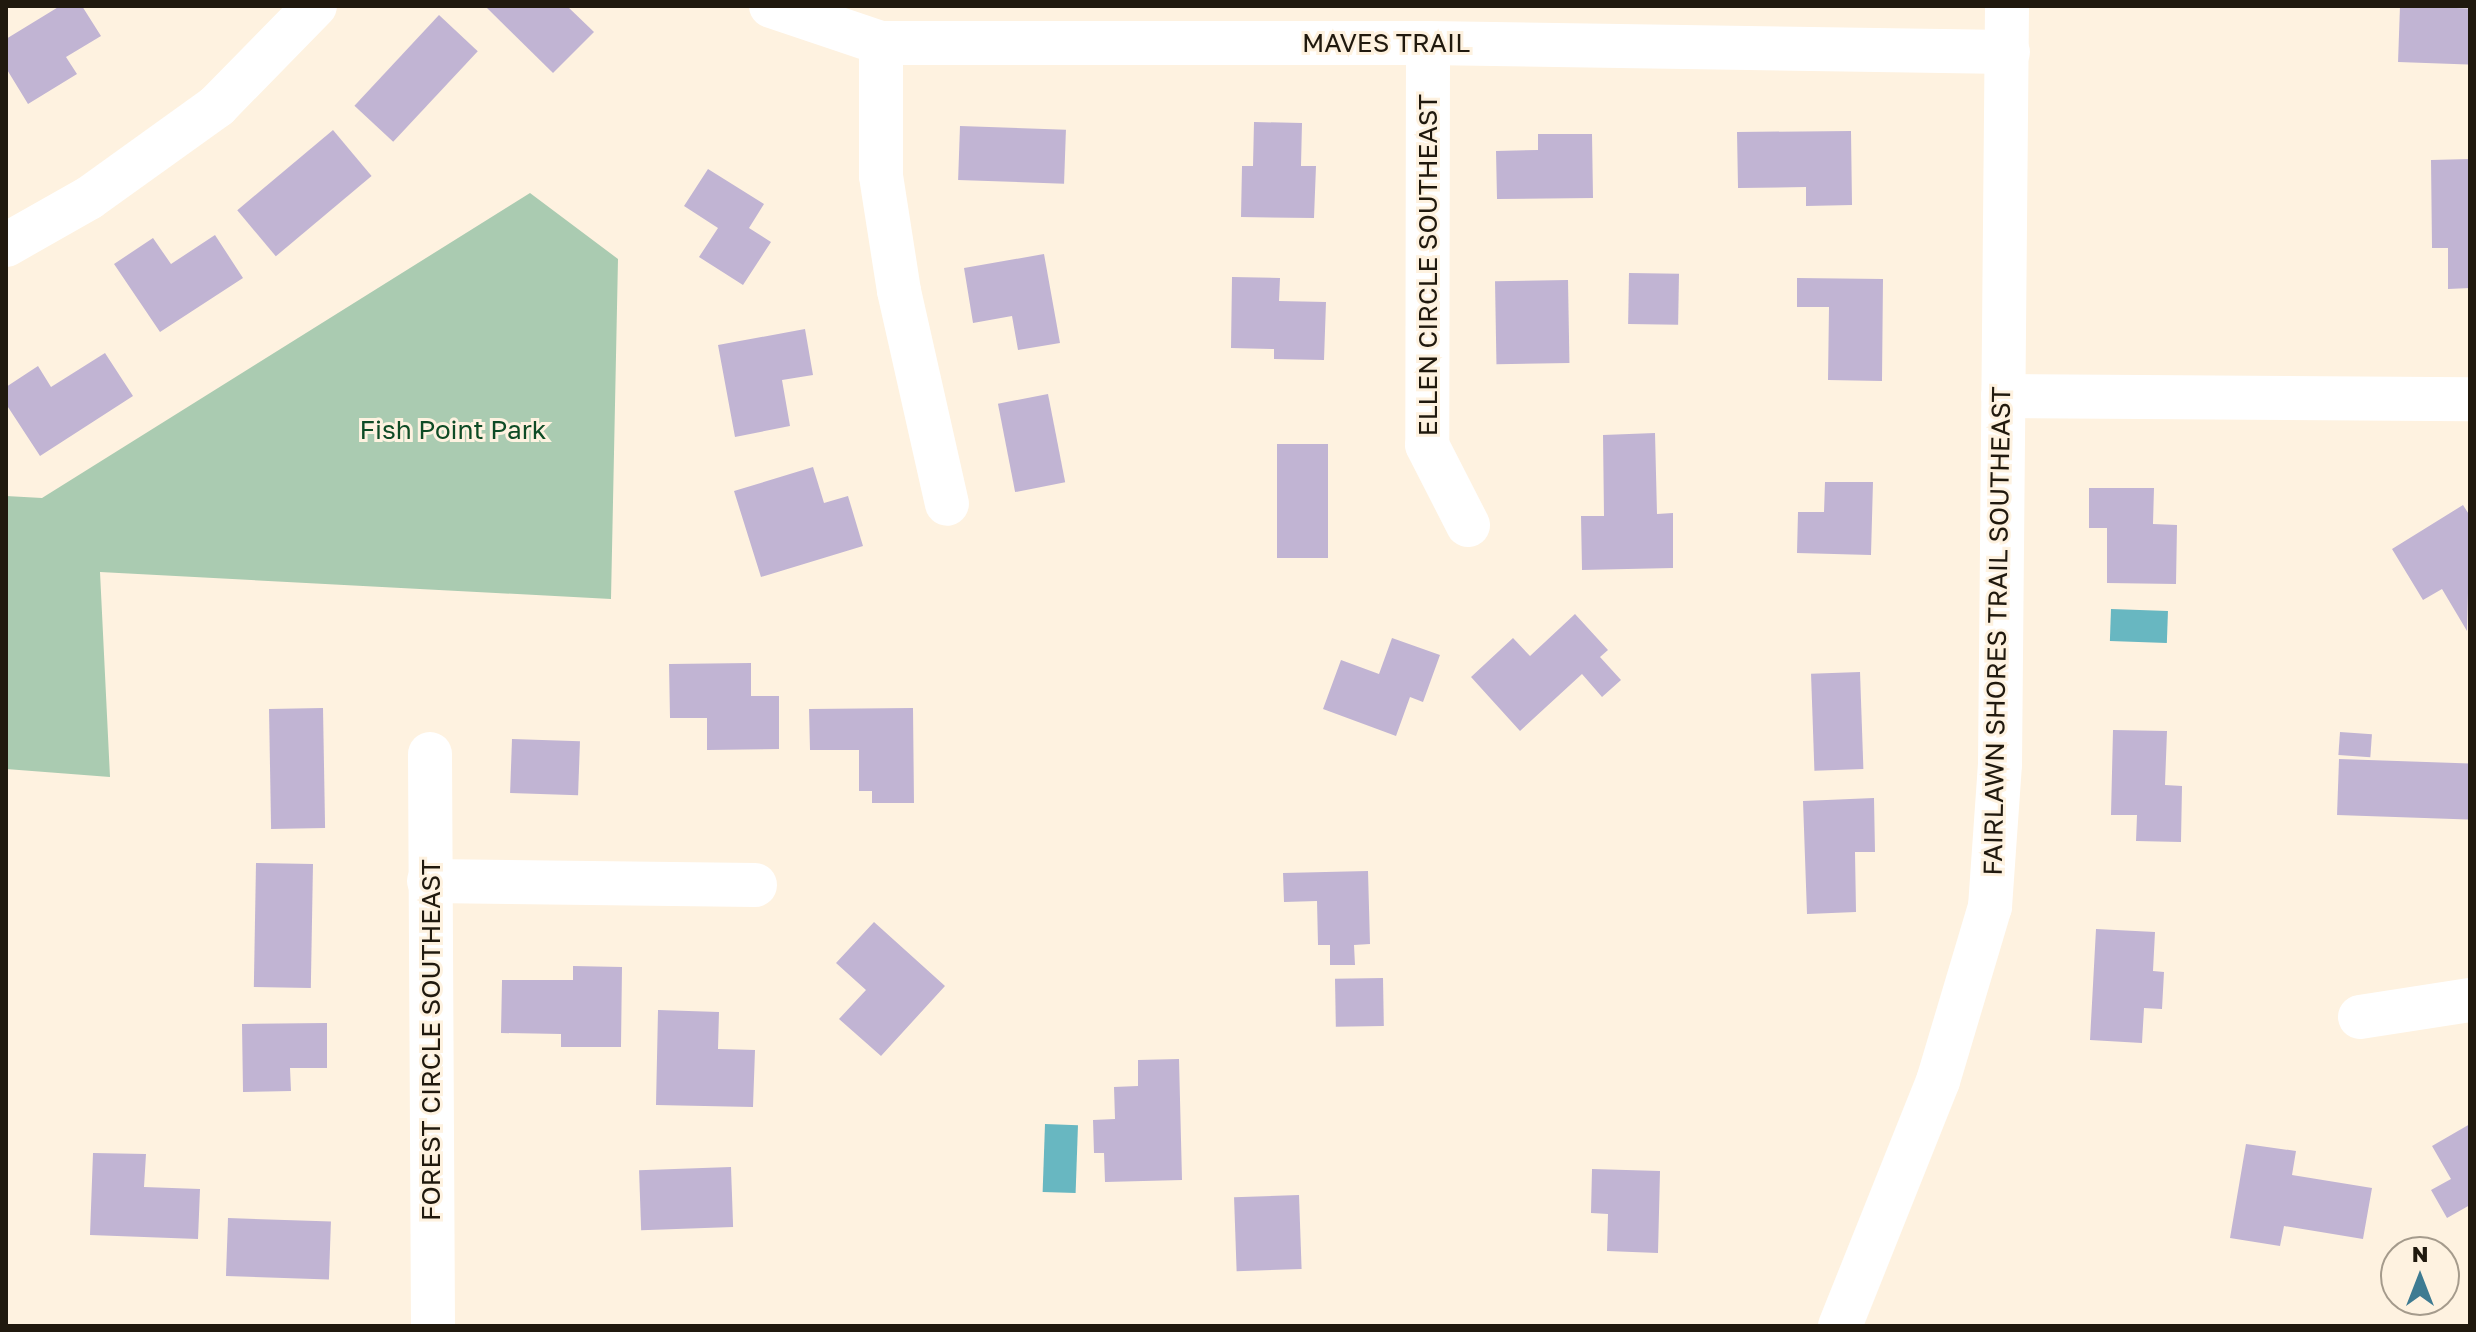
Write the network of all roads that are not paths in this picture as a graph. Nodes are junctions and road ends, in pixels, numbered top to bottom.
1 (315, 6) edge
2 (771, 6) edge
3 (2007, 6) edge
4 (881, 43) junction
5 (1428, 43) junction
6 (2008, 52) junction
7 (6, 245) edge
8 (2003, 396) junction
9 (2470, 399) edge
10 (947, 504) dead end
11 (1468, 525) dead end
12 (430, 754) dead end
13 (429, 881) junction
14 (755, 885) dead end
15 (2470, 1000) edge
16 (2360, 1017) dead end
17 (433, 1326) edge
18 (1840, 1326) edge

1 - 7 street
2 - 4 street, MAVES TRAIL
3 - 6 street, FAIRLAWN SHORES TRAIL SOUTHEAST
4 - 5 street, MAVES TRAIL
4 - 10 street
5 - 6 street, MAVES TRAIL
5 - 11 street, ELLEN CIRCLE SOUTHEAST
6 - 8 street, FAIRLAWN SHORES TRAIL SOUTHEAST
8 - 9 street
8 - 18 street, FAIRLAWN SHORES TRAIL SOUTHEAST
12 - 13 street, FOREST CIRCLE SOUTHEAST
13 - 14 street
13 - 17 street, FOREST CIRCLE SOUTHEAST
15 - 16 street

